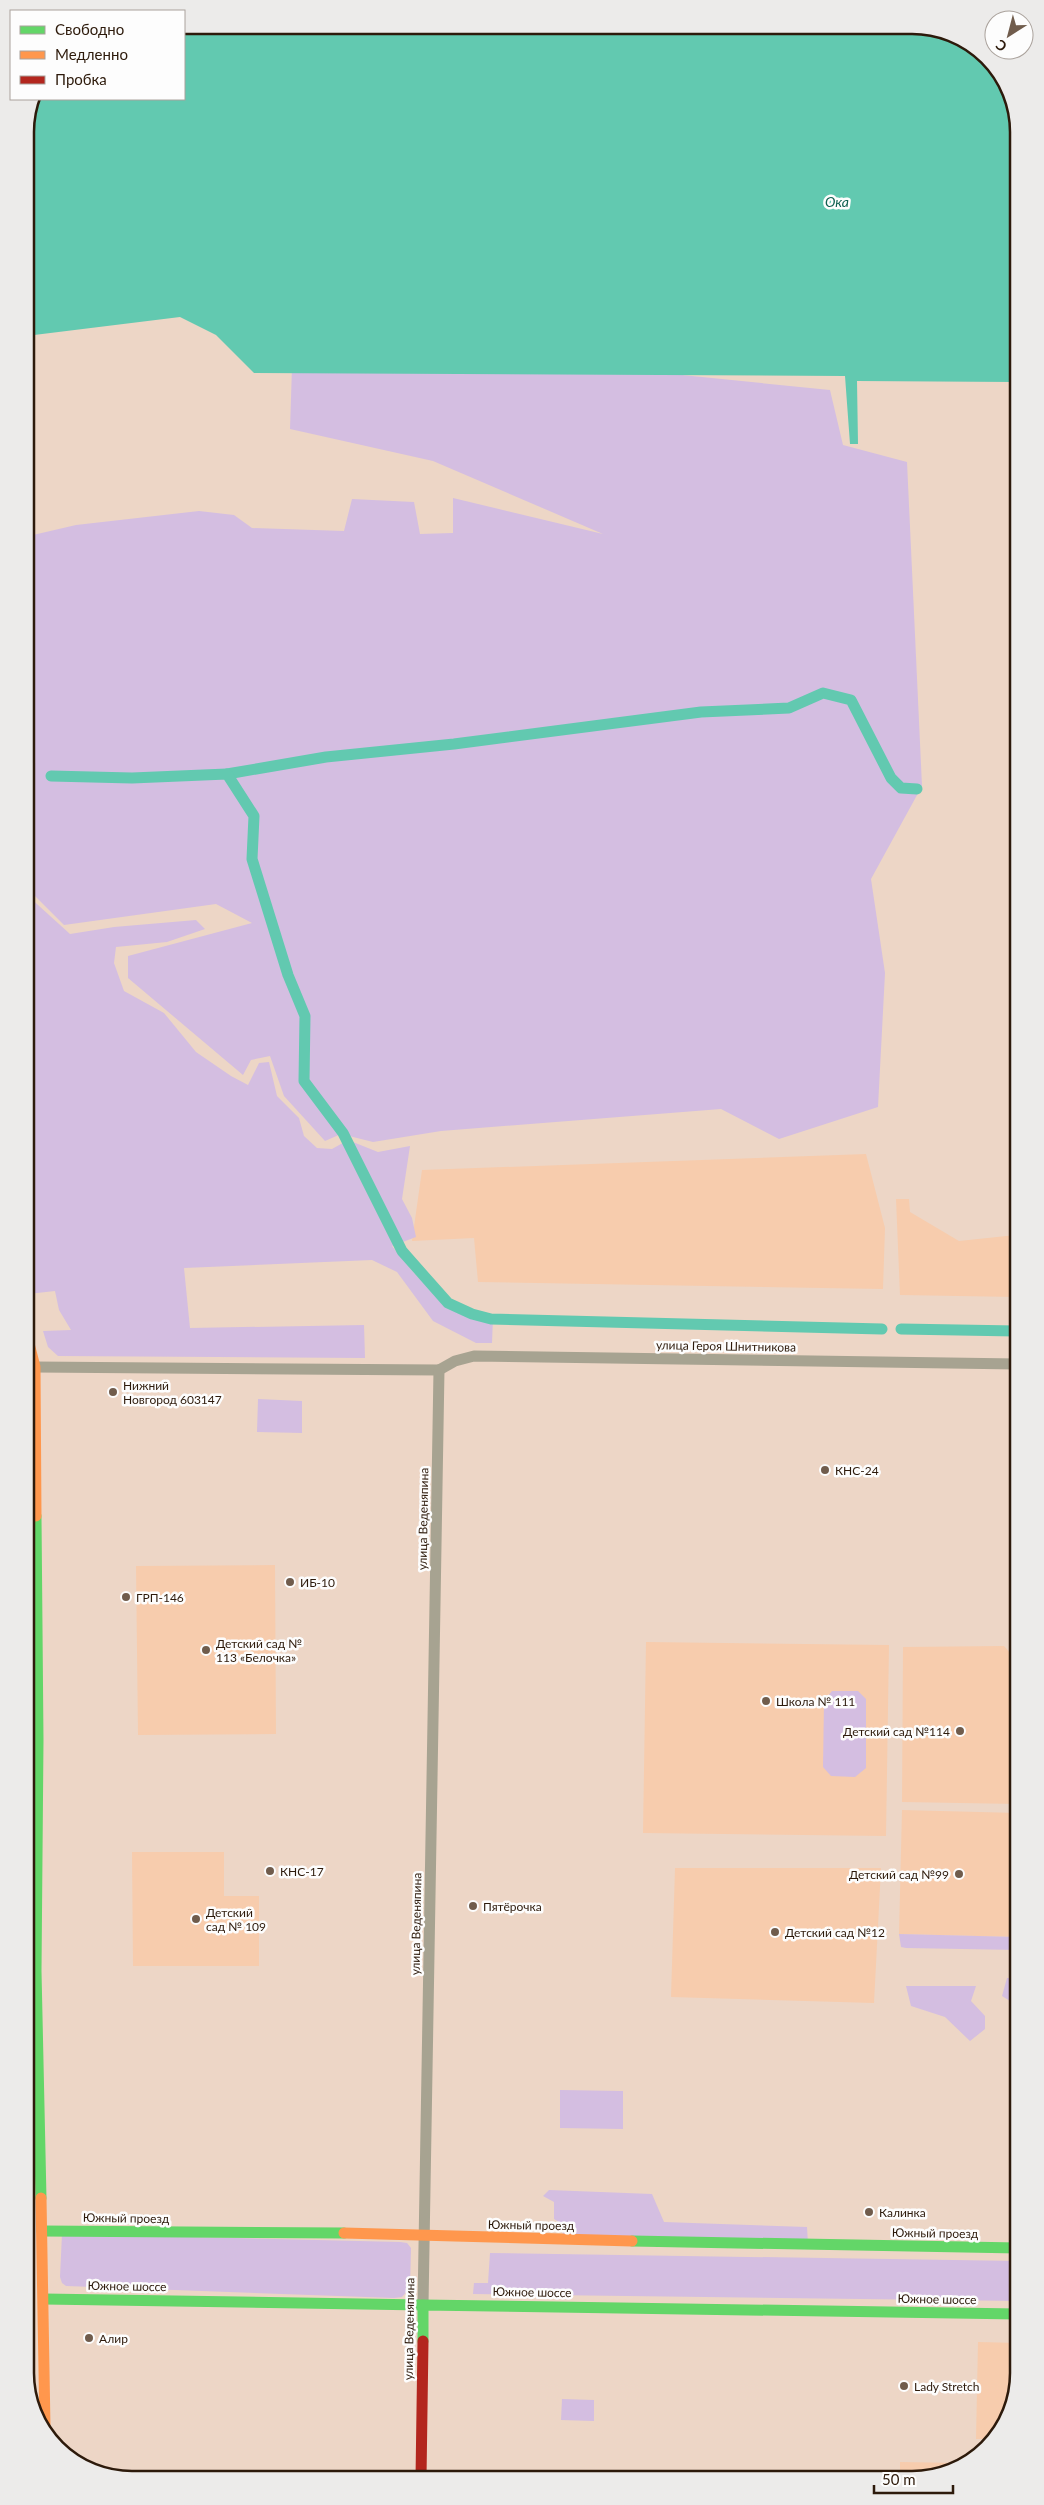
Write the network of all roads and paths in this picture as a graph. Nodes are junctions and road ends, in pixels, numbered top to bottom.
1 (1010, 1364) edge
2 (34, 1368) joint
3 (439, 1370) junction
4 (42, 2231) junction
5 (424, 2235) junction
6 (1010, 2248) edge
7 (44, 2299) junction
8 (423, 2305) junction
9 (1010, 2314) edge
10 (45, 2419) edge
11 (420, 2471) edge

1 - 3 street, улица Героя Шнитникова
2 - 3 street
2 - 4 street
3 - 5 street, улица Веденяпина
4 - 5 street, Южный проезд
4 - 7 street
5 - 6 street, Южный проезд
5 - 8 street, улица Веденяпина
7 - 8 street, Южное шоссе
7 - 10 street
8 - 9 street, Южное шоссе
8 - 11 street, улица Веденяпина

